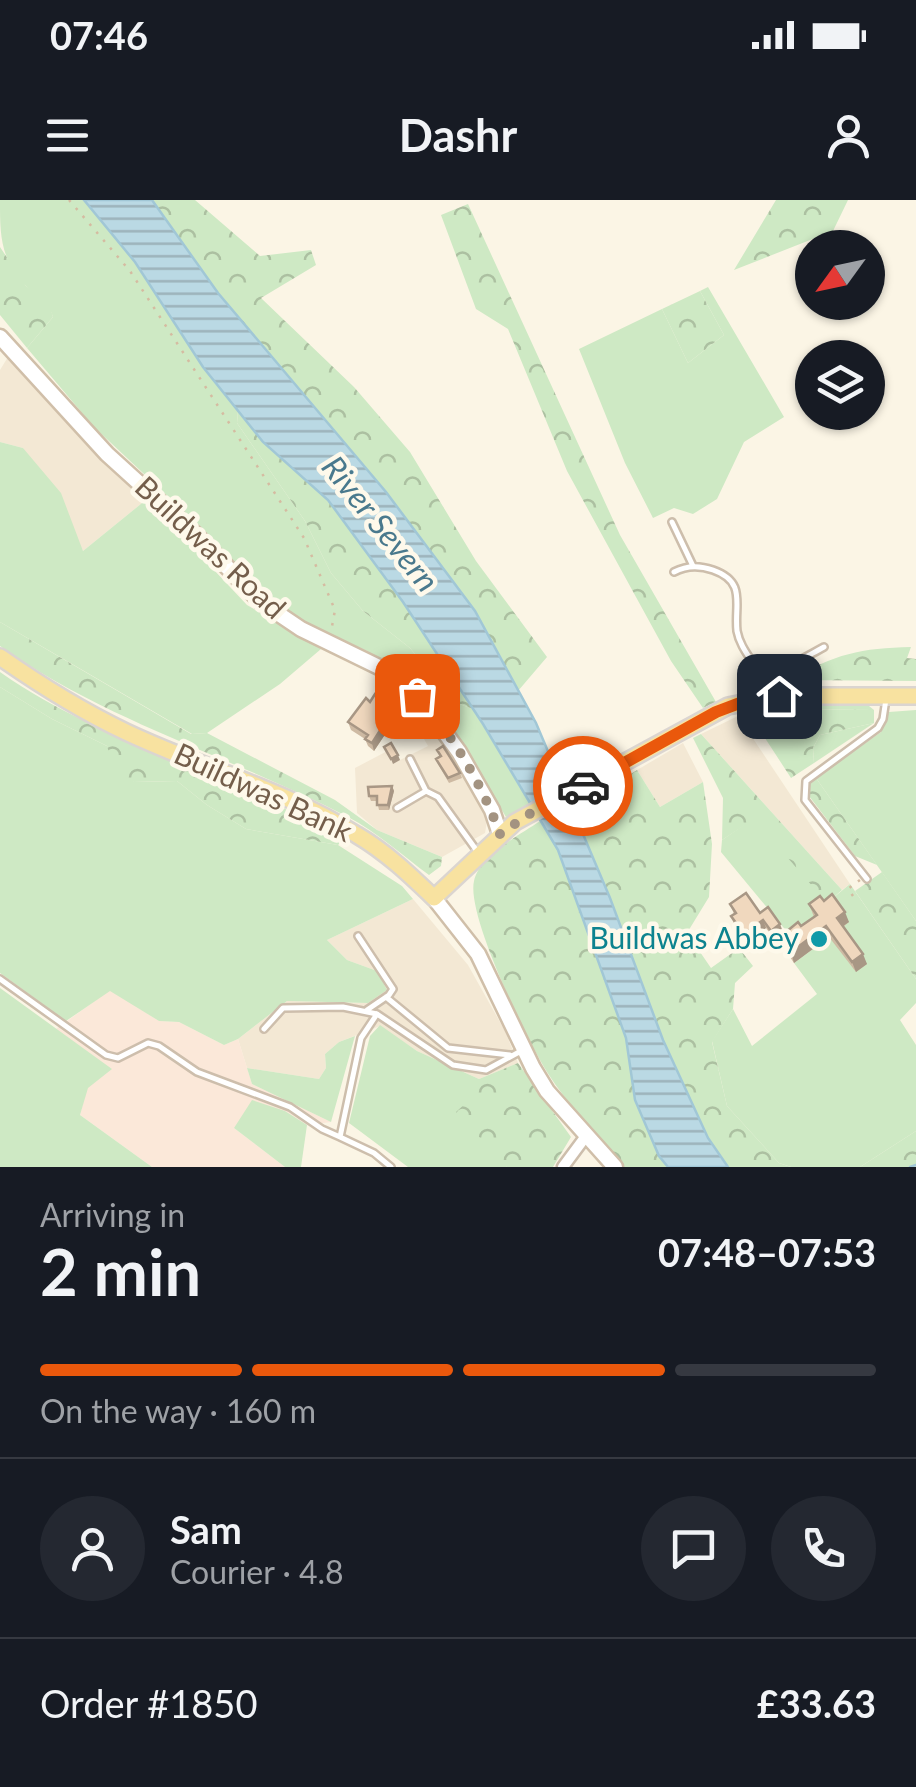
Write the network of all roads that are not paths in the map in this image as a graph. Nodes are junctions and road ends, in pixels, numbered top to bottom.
1 (0, 338) edge
2 (672, 522) dead end
3 (693, 566) junction
4 (674, 572) dead end
5 (824, 647) dead end
6 (0, 658) edge
7 (886, 696) junction
8 (916, 696) edge
9 (410, 759) dead end
10 (426, 791) junction
11 (397, 808) dead end
12 (500, 834) junction
13 (479, 854) junction
14 (864, 878) road end
15 (434, 898) junction
16 (358, 936) dead end
17 (0, 979) edge
18 (386, 997) junction
19 (367, 1010) junction
20 (377, 1014) junction
21 (264, 1029) dead end
22 (518, 1052) junction
23 (340, 1136) junction
24 (586, 1136) junction
25 (391, 1167) edge
26 (562, 1167) edge
27 (615, 1167) edge

1 - 12 street, Buildwas Road
2 - 3 lane
3 - 4 lane
3 - 5 lane
6 - 15 main road, Buildwas Bank
7 - 8 main road
7 - 12 main road
7 - 14 lane
9 - 10 lane
10 - 11 lane
10 - 13 lane
12 - 13 main road
13 - 15 main road
15 - 22 street
16 - 18 lane
17 - 23 lane
18 - 19 lane
18 - 22 lane
19 - 20 lane
19 - 21 lane
20 - 22 lane
20 - 23 lane
22 - 24 street
23 - 25 lane
24 - 26 street
24 - 27 street

